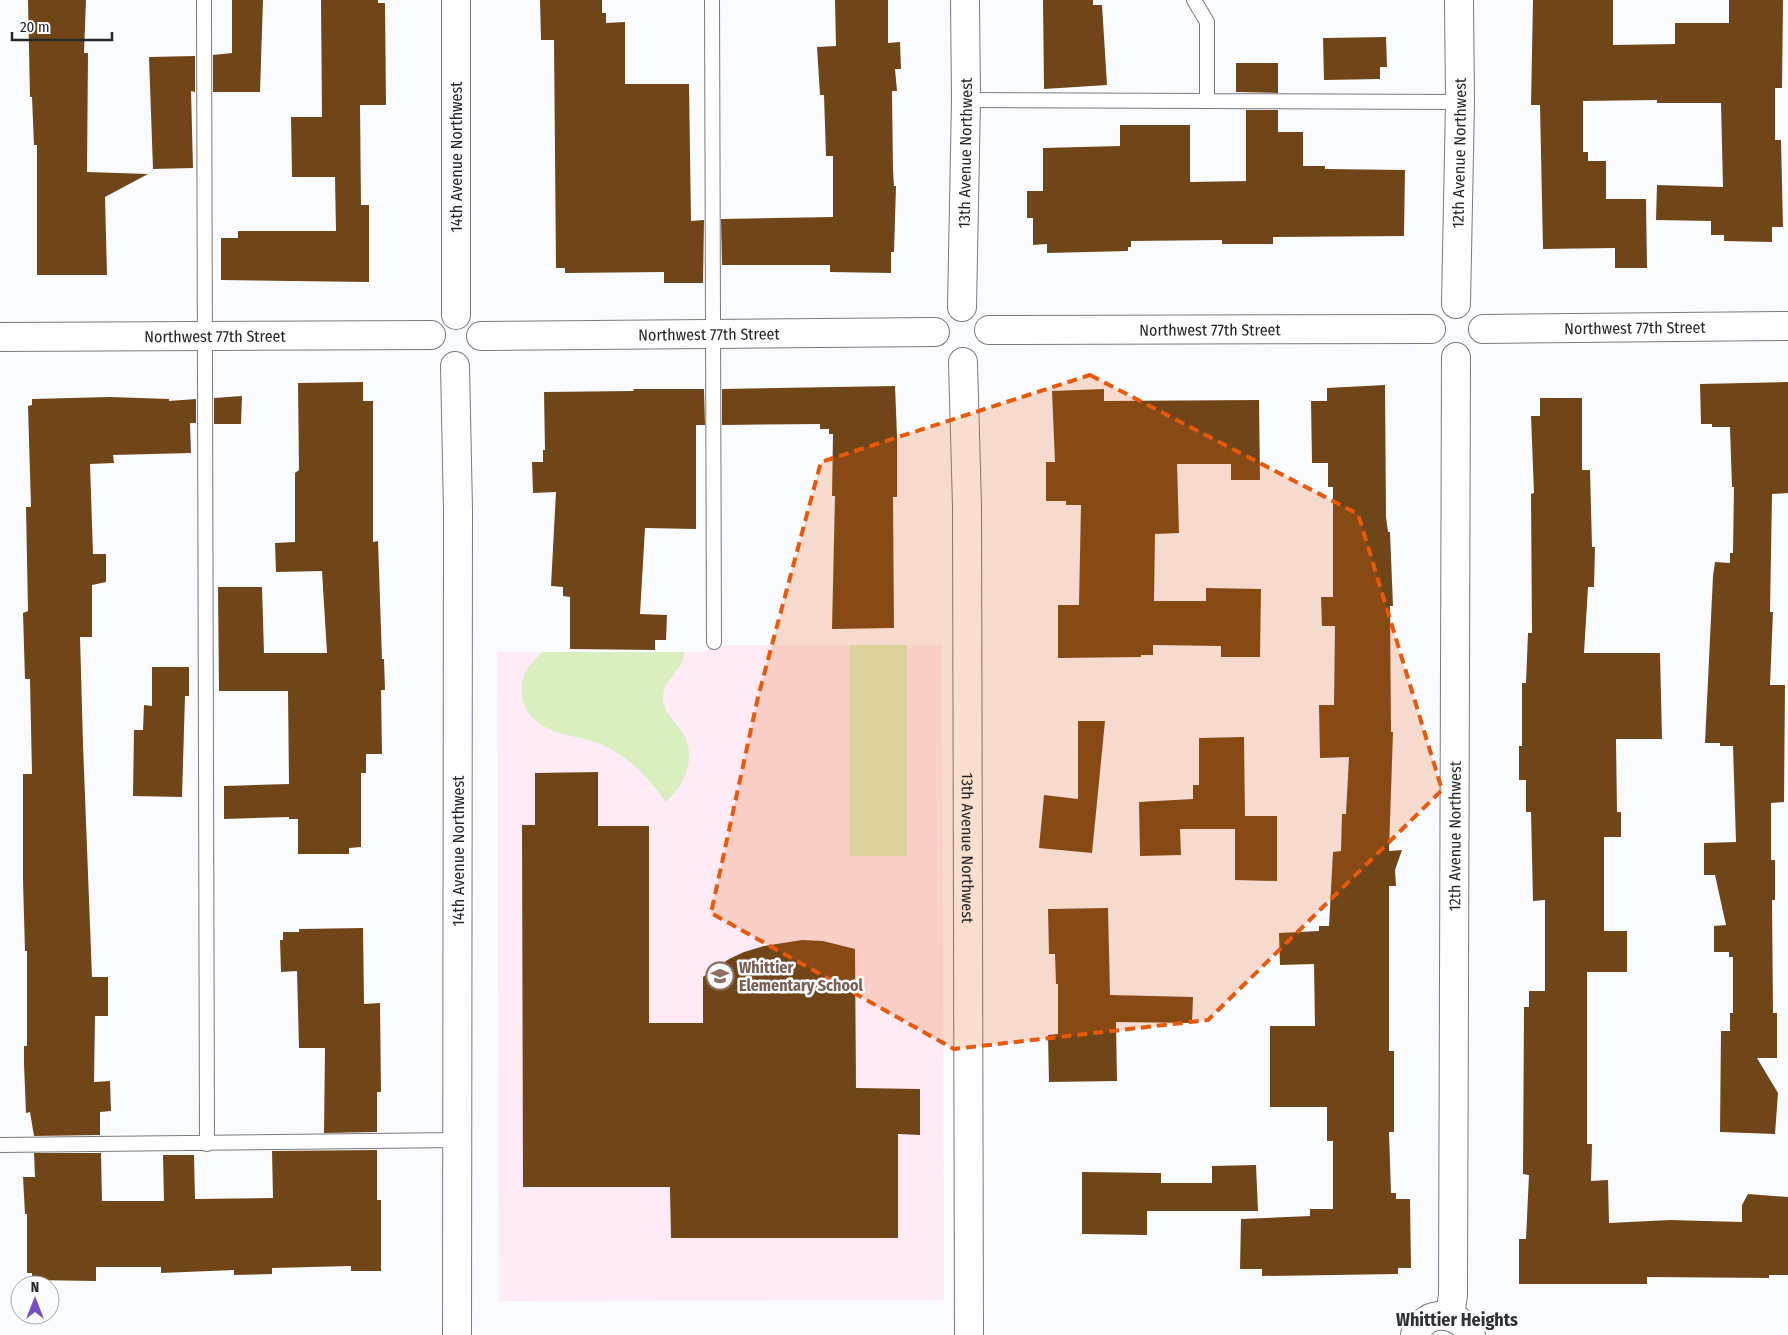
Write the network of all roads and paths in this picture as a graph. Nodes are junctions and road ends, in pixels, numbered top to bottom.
1 (204, 0) edge
2 (456, 0) edge
3 (712, 0) edge
4 (965, 0) edge
5 (1194, 0) edge
6 (1459, 0) edge
7 (966, 100) junction
8 (1207, 101) junction
9 (1460, 102) junction
10 (1456, 304) junction
11 (962, 307) junction
12 (456, 315) junction
13 (1788, 326) edge
14 (1431, 329) junction
15 (1483, 329) junction
16 (989, 330) junction
17 (934, 332) junction
18 (712, 334) junction
19 (430, 336) junction
20 (481, 336) junction
21 (0, 337) edge
22 (205, 337) junction
23 (1456, 357) junction
24 (963, 362) junction
25 (455, 366) junction
26 (714, 642) dead end
27 (459, 1140) junction
28 (207, 1144) junction
29 (0, 1145) edge
30 (1450, 1316) junction
31 (457, 1335) edge
32 (969, 1335) edge
33 (1415, 1335) edge
34 (1472, 1335) edge

1 - 22 lane
2 - 12 street, 14th Avenue Northwest
3 - 18 lane
4 - 7 street, 13th Avenue Northwest
5 - 8 lane
6 - 9 street, 12th Avenue Northwest
7 - 8 lane
7 - 11 street, 13th Avenue Northwest
8 - 9 lane
9 - 10 street, 12th Avenue Northwest
10 - 14 street
10 - 15 street
11 - 16 street
11 - 17 street
12 - 19 street
12 - 20 street
13 - 15 street, Northwest 77th Street
14 - 16 street, Northwest 77th Street
14 - 23 street
15 - 23 street
16 - 24 street
17 - 18 street, Northwest 77th Street
17 - 24 street
18 - 20 street, Northwest 77th Street
18 - 26 lane
19 - 22 street, Northwest 77th Street
19 - 25 street
20 - 25 street
21 - 22 street, Northwest 77th Street
22 - 28 lane
23 - 30 street, 12th Avenue Northwest
24 - 32 street, 13th Avenue Northwest
25 - 27 street, 14th Avenue Northwest
27 - 28 lane
27 - 31 street, 14th Avenue Northwest
28 - 29 lane
30 - 33 street
30 - 34 street

